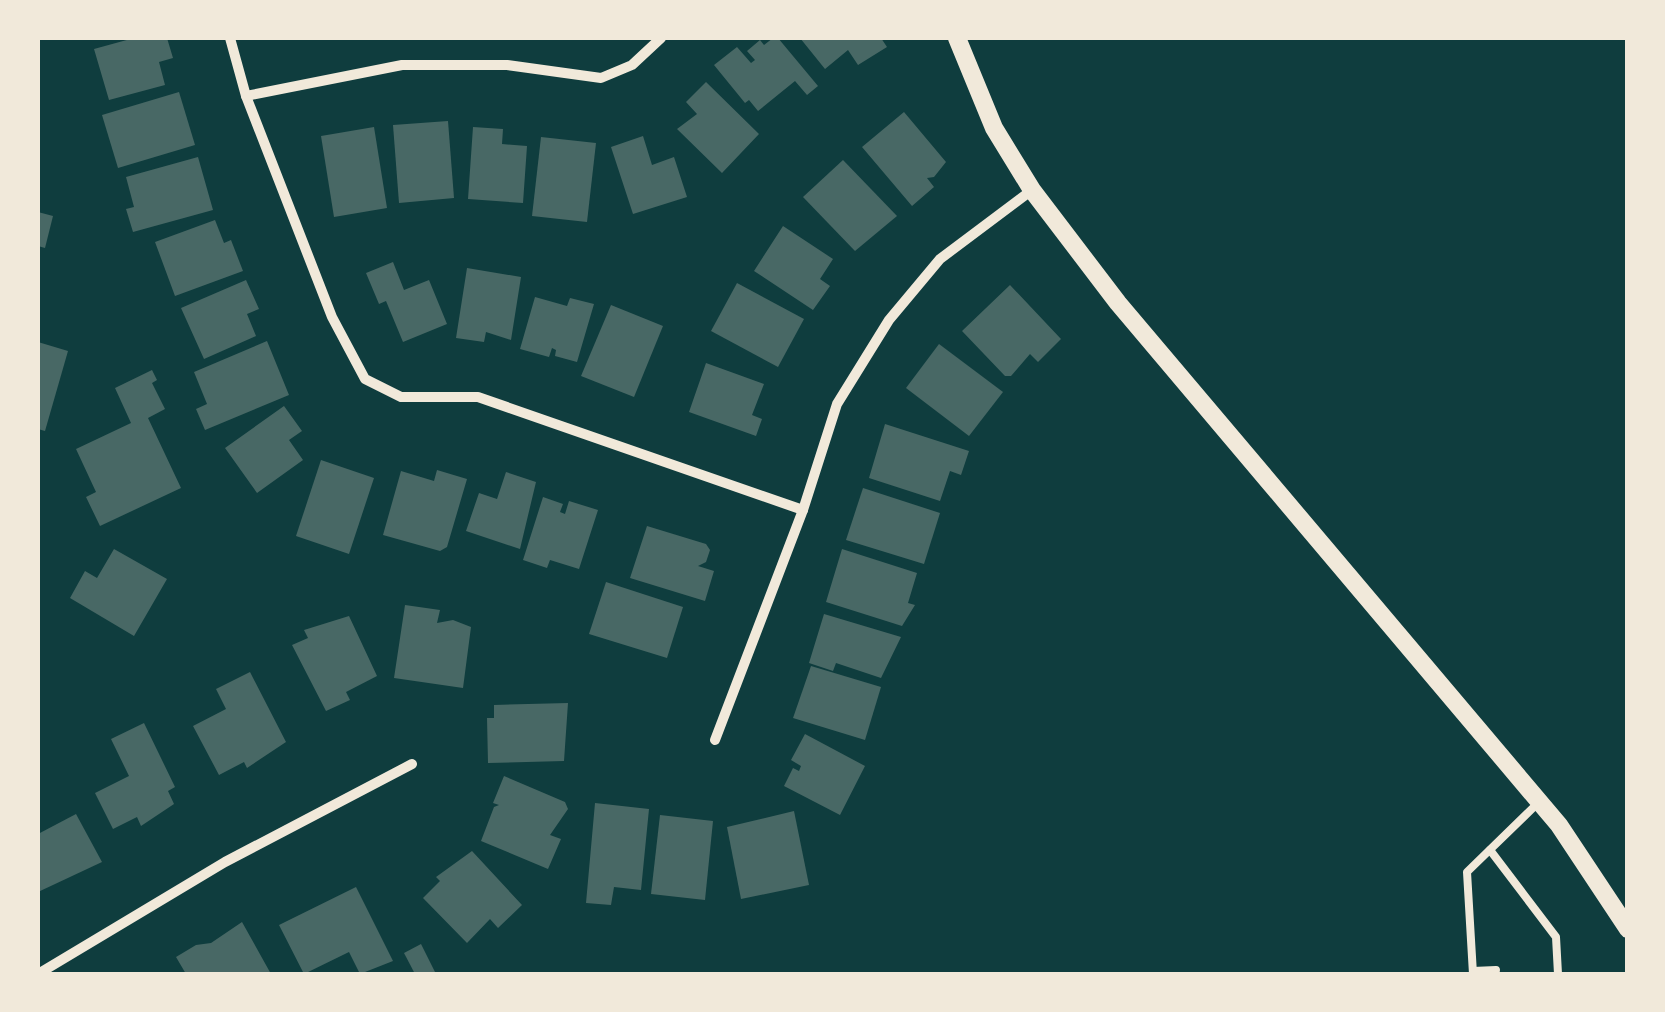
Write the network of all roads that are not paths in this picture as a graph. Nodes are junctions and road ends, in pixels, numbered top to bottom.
1 (230, 38) edge
2 (661, 38) edge
3 (957, 38) edge
4 (246, 96) junction
5 (1032, 190) junction
6 (803, 510) junction
7 (714, 740) dead end
8 (412, 764) dead end
9 (1540, 802) junction
10 (1490, 850) junction
11 (1628, 929) edge
12 (1555, 968) edge
13 (1496, 970) dead end
14 (1473, 973) edge
15 (38, 974) edge

1 - 4 street
2 - 4 street
3 - 5 street
4 - 6 street
5 - 6 street
5 - 9 street
6 - 7 street
8 - 15 street
9 - 10 lane
9 - 11 street
10 - 12 lane
10 - 14 lane
13 - 14 lane

